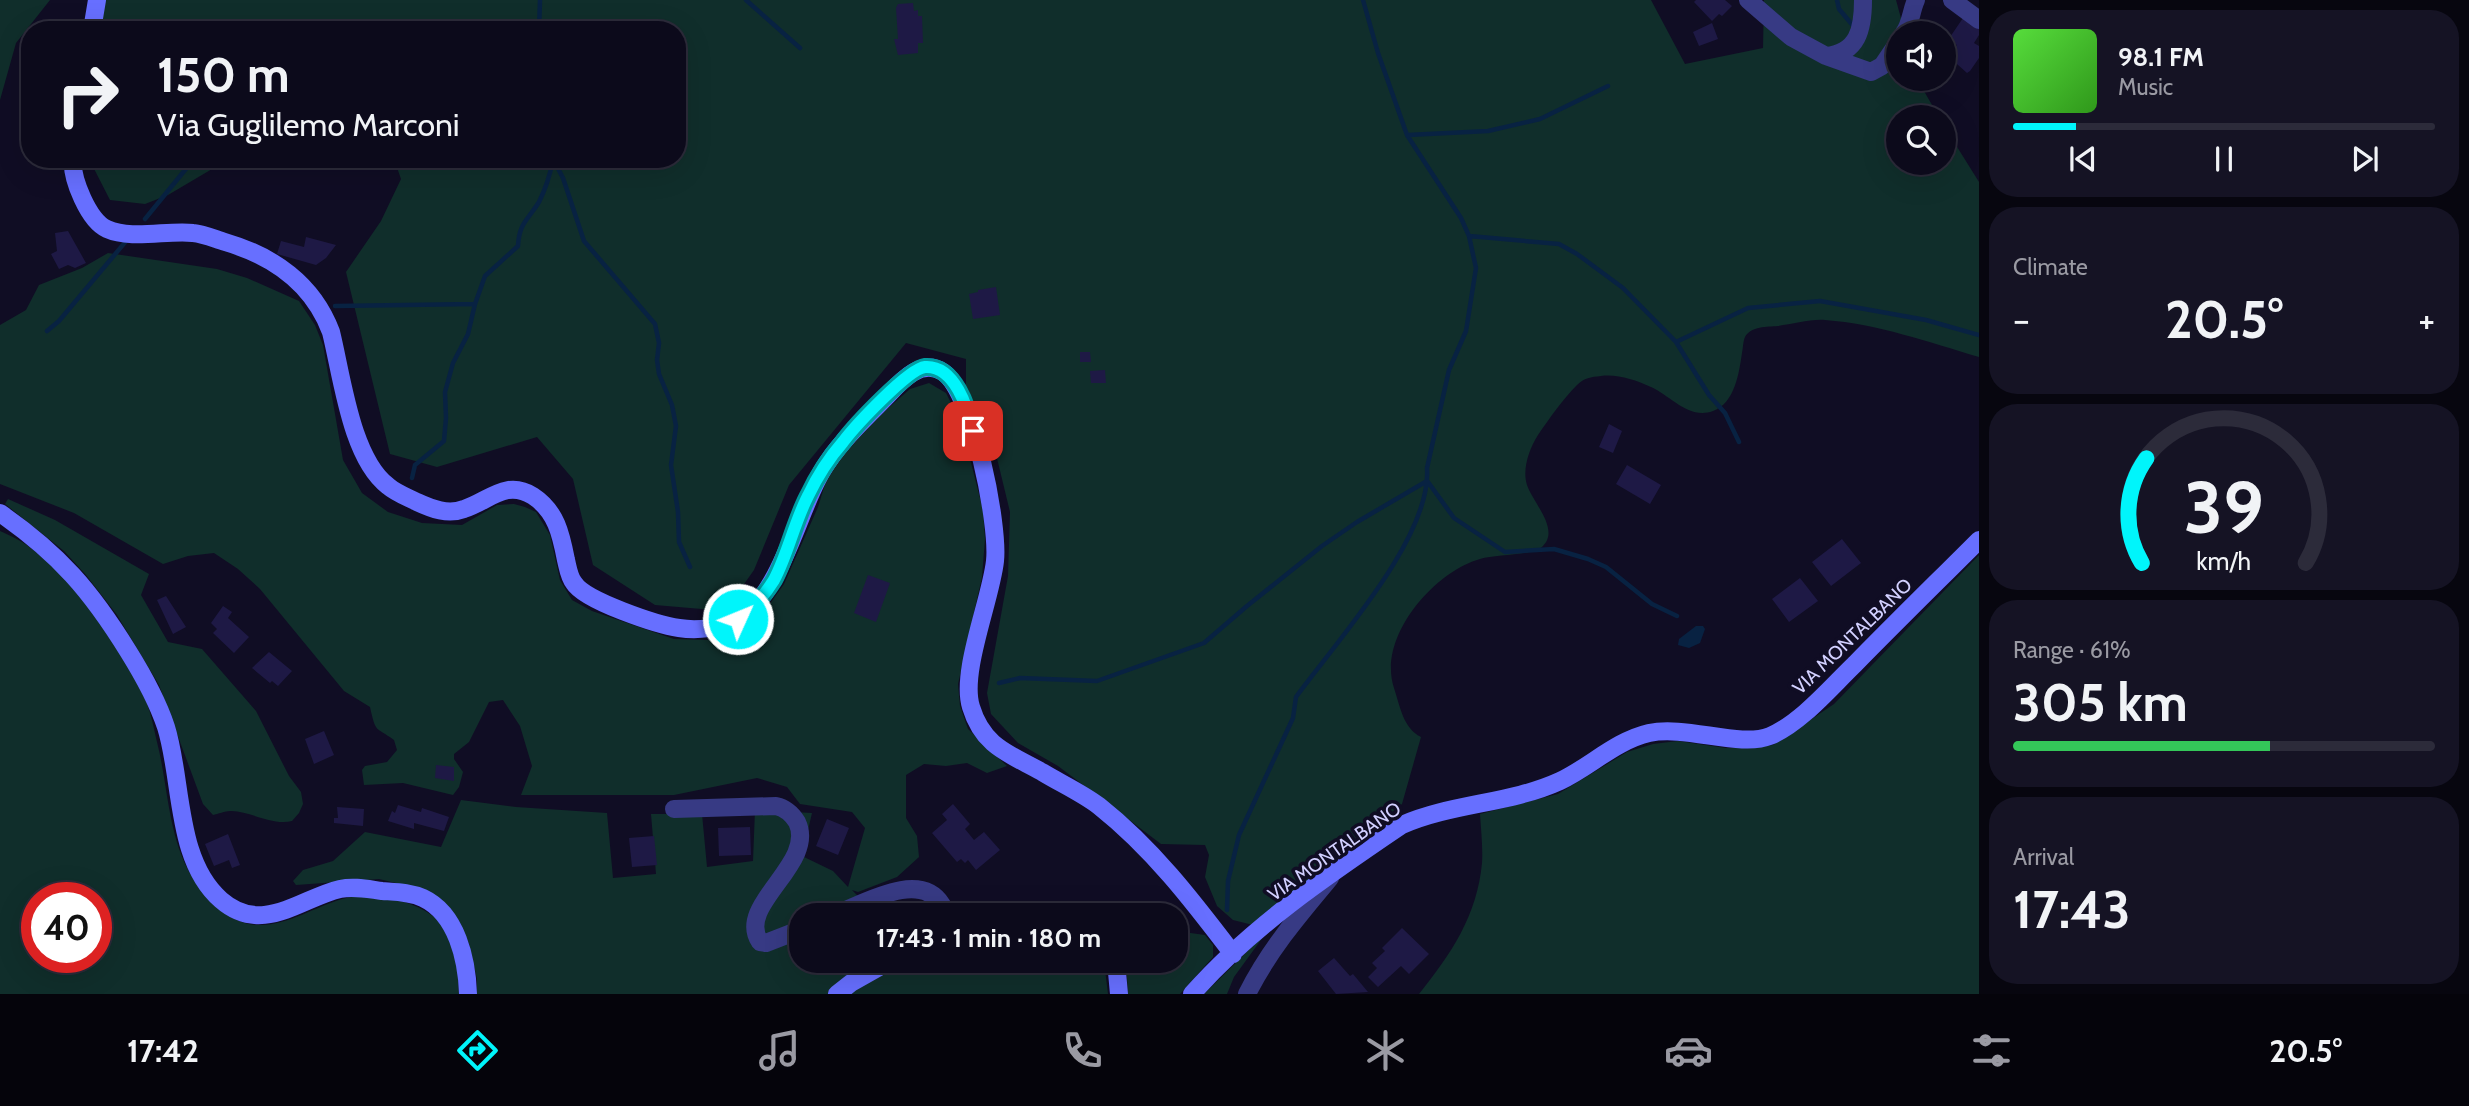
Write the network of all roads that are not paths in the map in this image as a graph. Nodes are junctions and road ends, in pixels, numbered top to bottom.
1 (97, 0) edge
2 (1748, 0) edge
3 (1863, 0) edge
4 (1916, 0) edge
5 (1952, 0) edge
6 (1979, 19) edge
7 (94, 21) edge
8 (1910, 21) edge
9 (1826, 56) junction
10 (1886, 60) edge
11 (73, 168) edge
12 (0, 513) edge
13 (1979, 540) edge
14 (674, 809) dead end
15 (1335, 873) junction
16 (863, 903) edge
17 (941, 903) edge
18 (789, 934) edge
19 (1233, 954) junction
20 (868, 973) edge
21 (1117, 973) edge
22 (468, 994) edge
23 (837, 994) edge
24 (1119, 994) edge
25 (1192, 994) edge
26 (1247, 994) edge

1 - 7 street
2 - 9 street
3 - 9 street
4 - 8 street
5 - 6 street
9 - 10 street
11 - 19 street
12 - 22 street
13 - 15 street, VIA MONTALBANO
14 - 18 street
15 - 19 street, VIA MONTALBANO
15 - 26 street
16 - 17 street
19 - 25 street, VIA MONTALBANO
20 - 23 street
21 - 24 street

